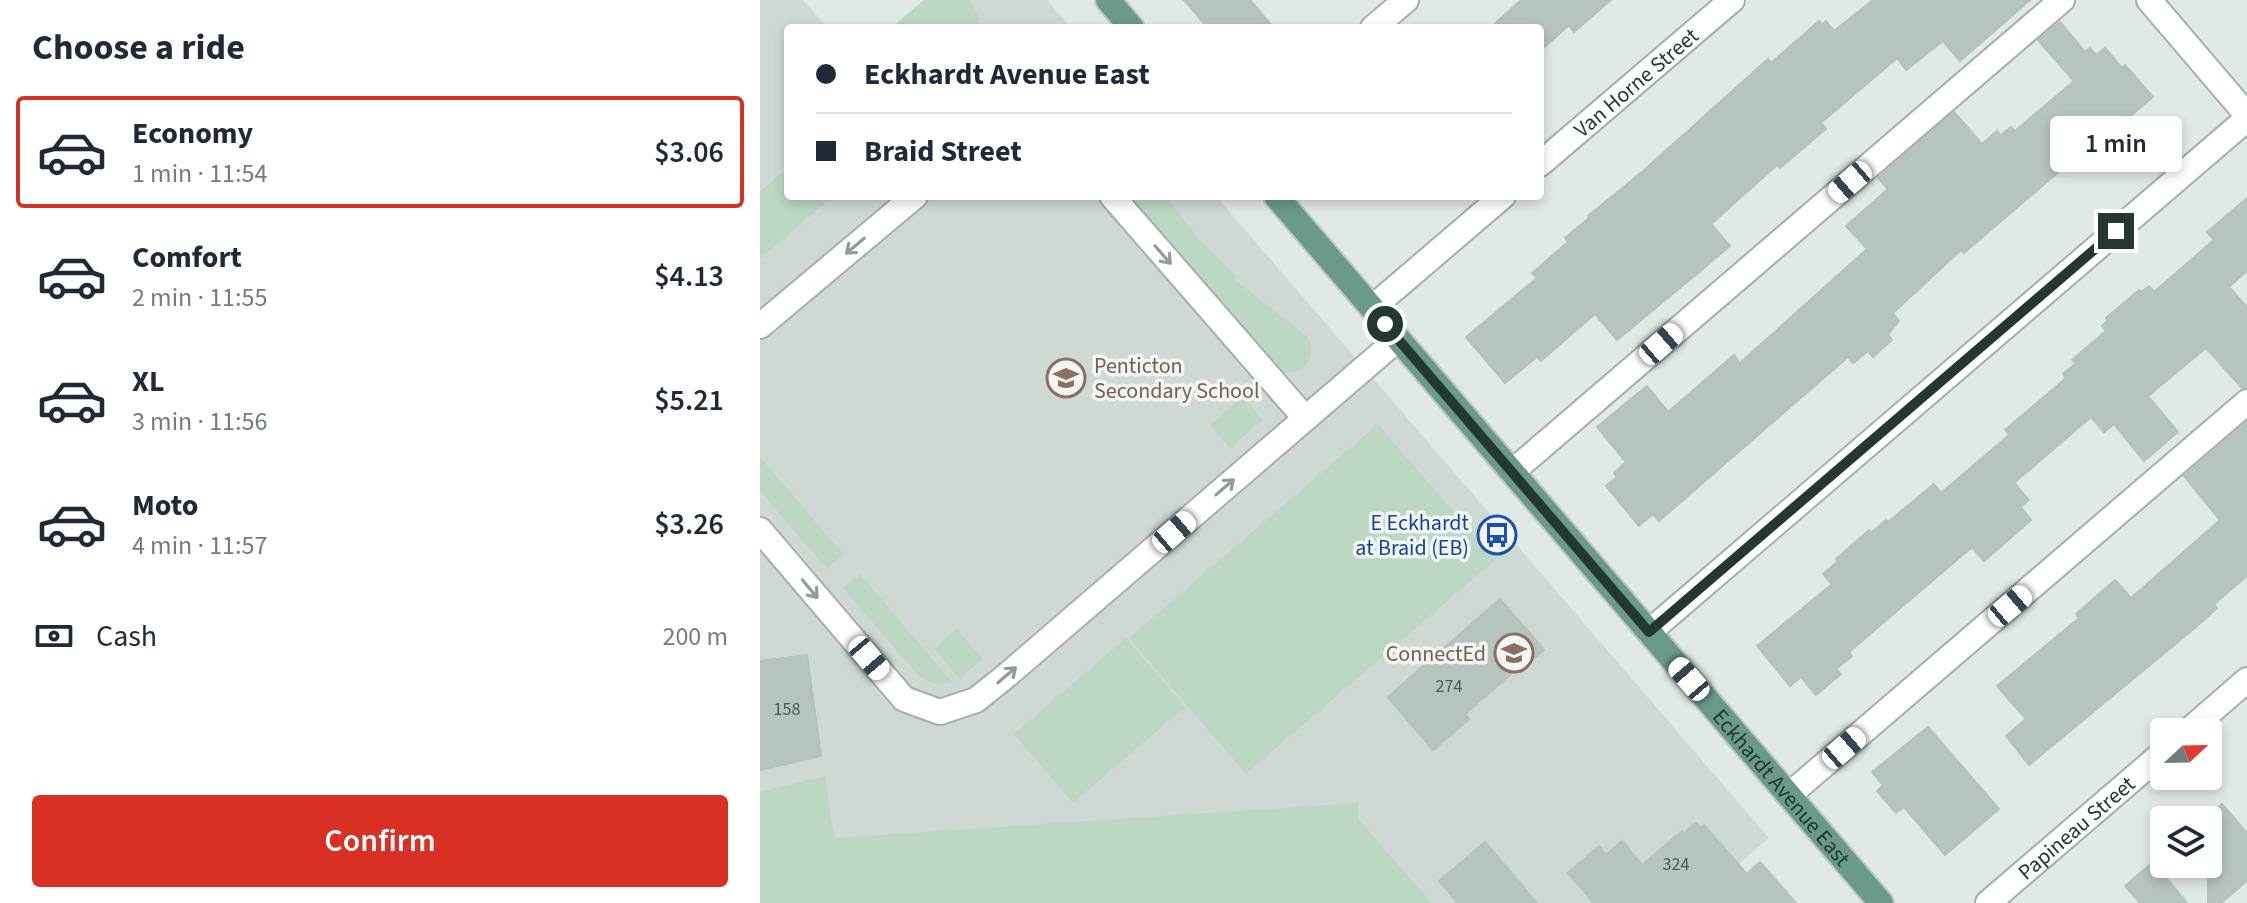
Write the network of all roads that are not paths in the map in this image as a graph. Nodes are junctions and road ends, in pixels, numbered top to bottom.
1 (1406, 0) edge
2 (1732, 0) edge
3 (2062, 0) edge
4 (2149, 0) edge
5 (1378, 24) edge
6 (2247, 117) edge
7 (1544, 161) edge
8 (910, 200) edge
9 (1115, 200) edge
10 (1279, 200) edge
11 (1498, 200) edge
12 (1372, 308) junction
13 (760, 326) edge
14 (1398, 339) junction
15 (2247, 402) edge
16 (1305, 418) junction
17 (1512, 472) junction
18 (760, 530) edge
19 (1649, 632) junction
20 (2247, 680) edge
21 (2203, 718) edge
22 (2150, 764) edge
23 (1789, 795) junction
24 (1881, 903) edge
25 (1988, 903) edge

1 - 5 street
2 - 7 street, Van Horne Street
3 - 17 street
4 - 6 street
6 - 19 street
8 -> 13 street
9 -> 16 street
10 - 12 main road, Eckhardt Avenue East
11 - 12 street
12 - 14 main road, Eckhardt Avenue East
14 - 16 street
14 - 17 main road, Eckhardt Avenue East
15 - 23 street
18 -> 16 street
17 - 19 main road, Eckhardt Avenue East
19 - 23 main road, Eckhardt Avenue East
20 - 21 street
22 - 25 street, Papineau Street
23 - 24 main road, Eckhardt Avenue East

